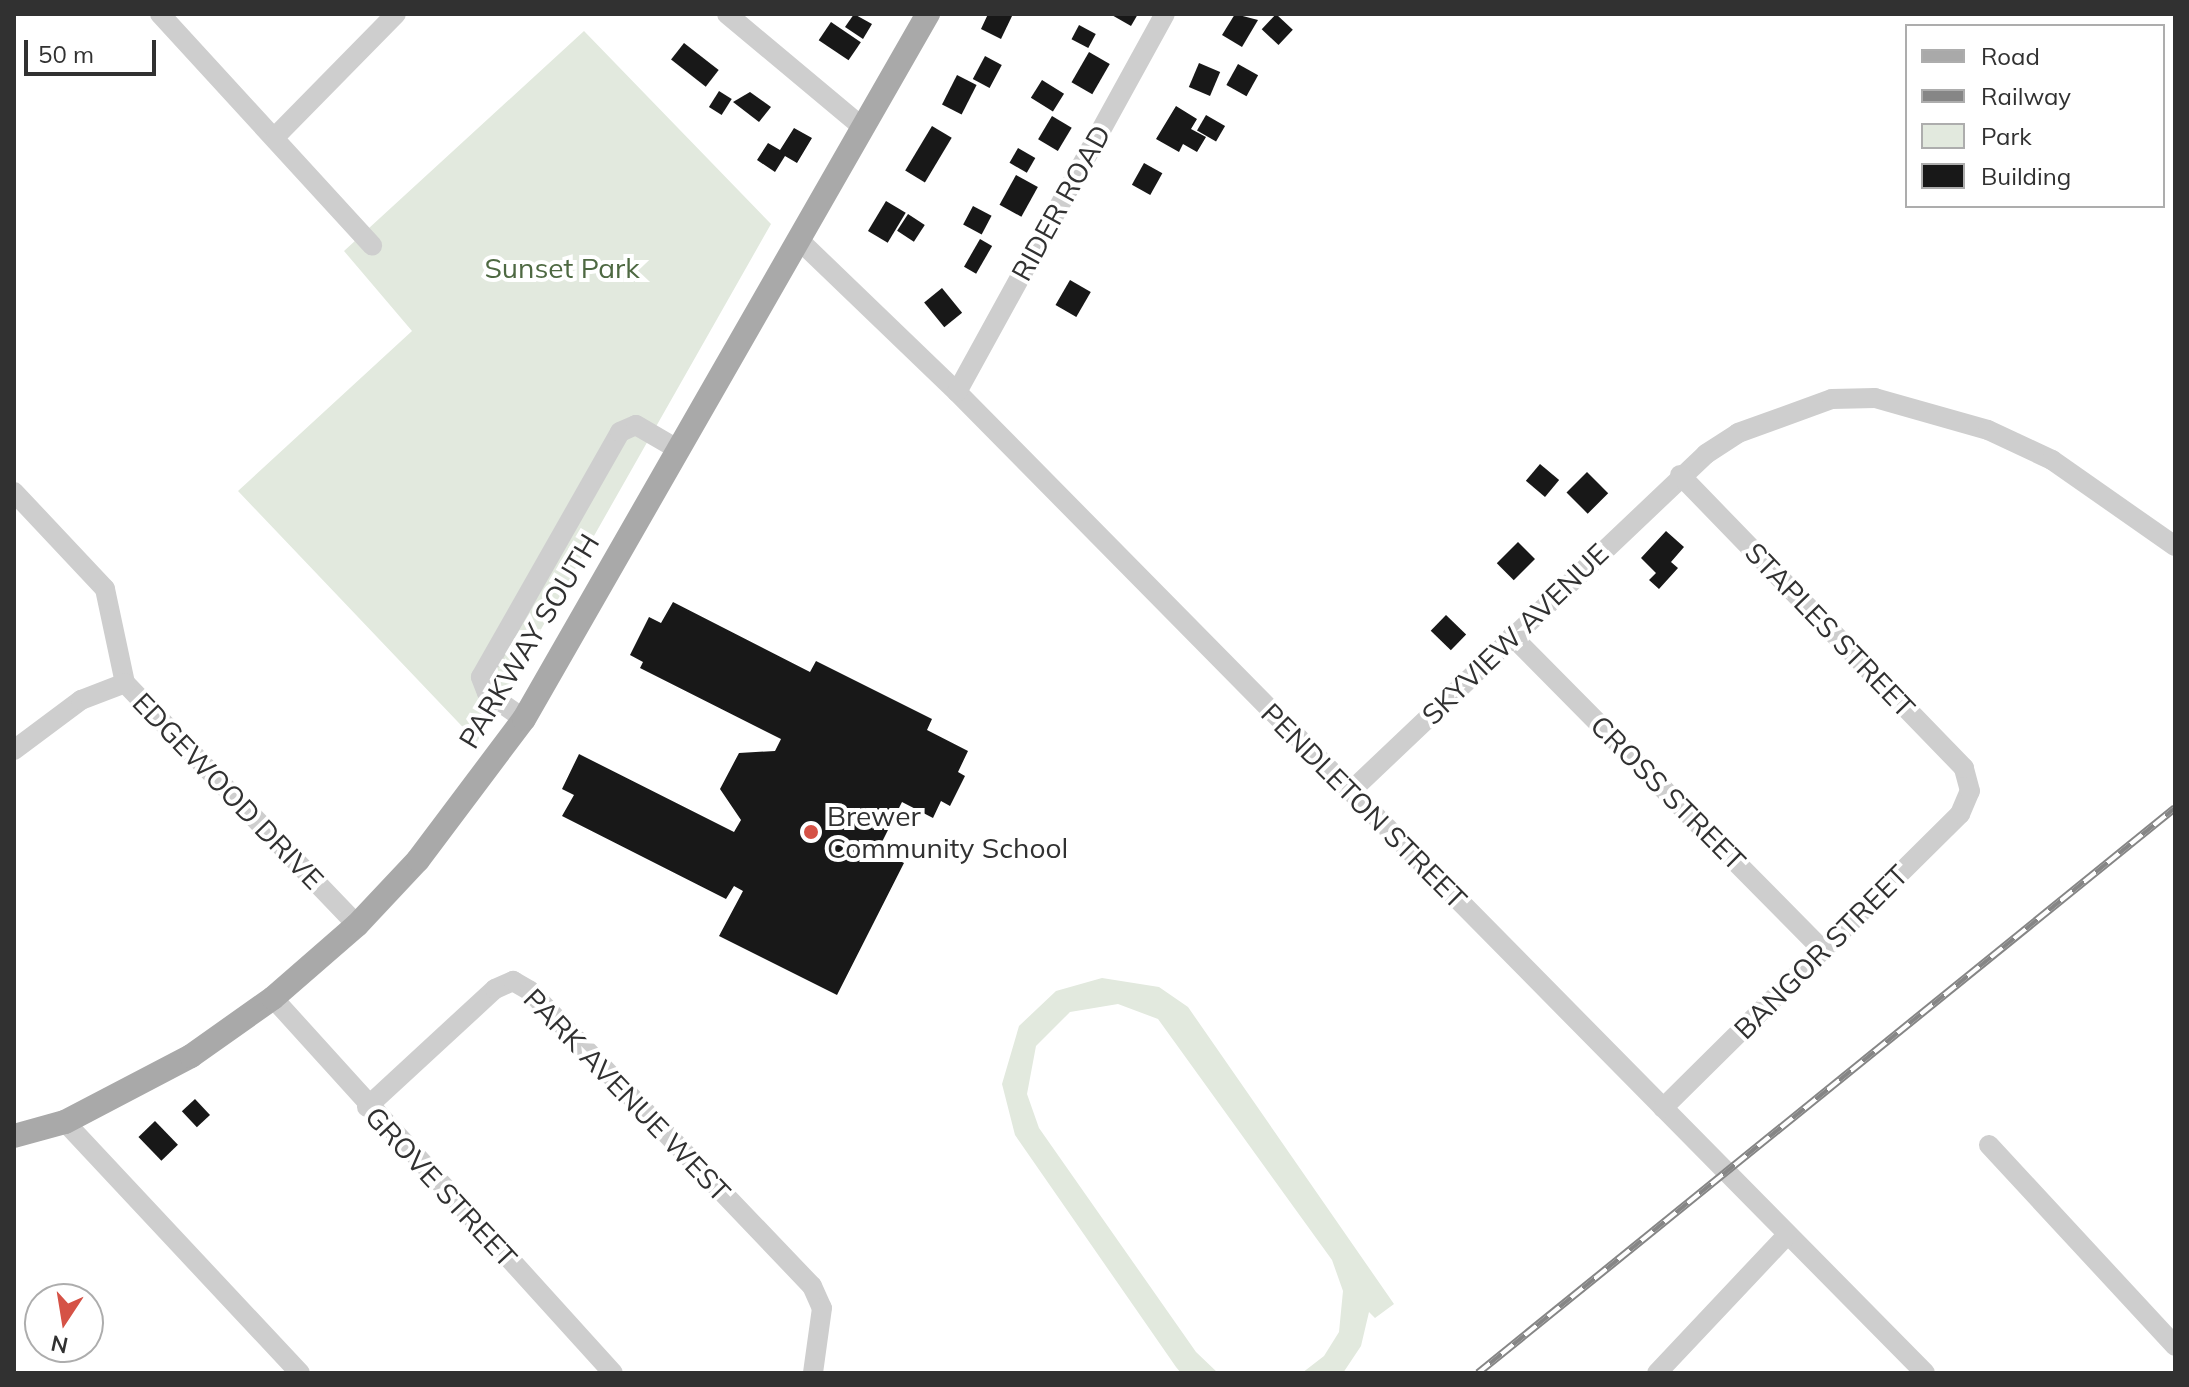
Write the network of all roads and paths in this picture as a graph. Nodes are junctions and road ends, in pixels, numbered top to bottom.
1 (160, 14) edge
2 (396, 14) edge
3 (727, 14) edge
4 (928, 14) edge
5 (1165, 14) edge
6 (862, 127) junction
7 (276, 136) junction
8 (800, 241) junction
9 (372, 245) dead end
10 (957, 392) junction
11 (677, 449) junction
12 (1680, 475) junction
13 (14, 492) edge
14 (2175, 546) edge
15 (1512, 636) junction
16 (125, 683) junction
17 (524, 719) junction
18 (14, 750) edge
19 (1970, 791) joint
20 (1350, 792) junction
21 (357, 925) junction
22 (1823, 950) junction
23 (273, 998) junction
24 (367, 1107) junction
25 (1663, 1108) junction
26 (65, 1122) junction
27 (14, 1136) edge
28 (1989, 1145) dead end
29 (1787, 1235) junction
30 (2175, 1346) edge
31 (300, 1373) edge
32 (613, 1373) edge
33 (813, 1373) edge
34 (1657, 1373) edge
35 (1925, 1373) edge

1 - 7 street
2 - 7 street
3 - 6 street
4 - 6 main road, PARKWAY SOUTH
5 - 10 street, RIDER ROAD
6 - 8 main road, PARKWAY SOUTH
7 - 9 street
8 - 10 street, PENDLETON STREET
8 - 11 main road, PARKWAY SOUTH
10 - 20 street, PENDLETON STREET
11 - 17 main road, PARKWAY SOUTH
11 - 17 street
12 - 14 street, SKYVIEW AVENUE
12 - 15 street, SKYVIEW AVENUE
12 - 19 street, STAPLES STREET
13 - 16 street, EDGEWOOD DRIVE
15 - 20 street, SKYVIEW AVENUE
15 - 22 street, CROSS STREET
16 - 18 street
16 - 21 street, EDGEWOOD DRIVE
17 - 21 main road, PARKWAY SOUTH
19 - 22 street, BANGOR STREET
20 - 25 street, PENDLETON STREET
21 - 23 main road, PARKWAY SOUTH
22 - 25 street, BANGOR STREET
23 - 24 street, GROVE STREET
23 - 26 main road, PARKWAY SOUTH
24 - 32 street, GROVE STREET
24 - 33 street, PARK AVENUE WEST
25 - 29 street, PENDLETON STREET
26 - 27 main road, PARKWAY SOUTH
26 - 31 street
28 - 30 street
29 - 34 street
29 - 35 street, PENDLETON STREET

